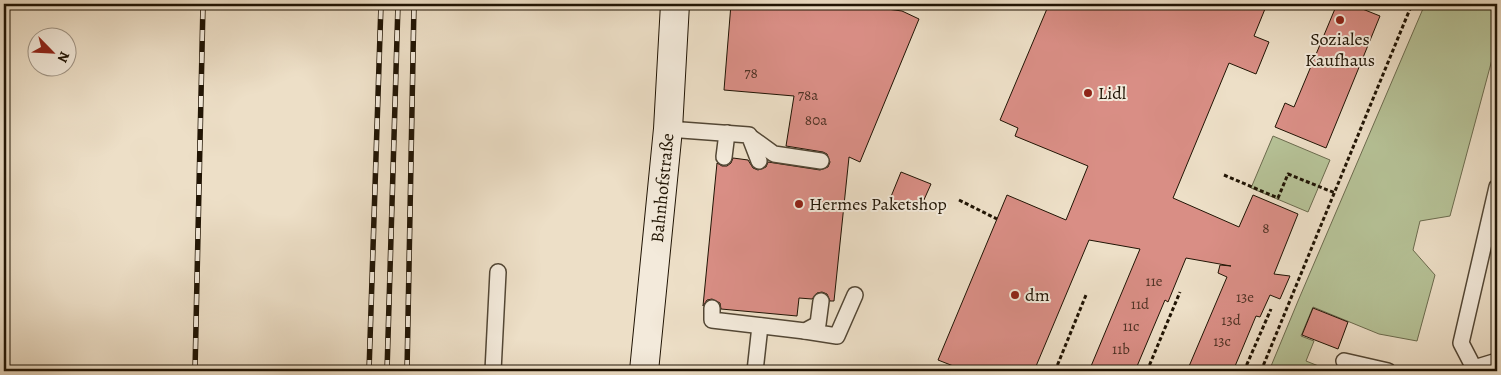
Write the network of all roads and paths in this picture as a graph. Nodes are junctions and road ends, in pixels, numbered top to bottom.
1 (676, 4) edge
2 (1412, 4) edge
3 (668, 129) junction
4 (727, 133) junction
5 (749, 135) junction
6 (724, 157) dead end
7 (759, 161) dead end
8 (821, 161) dead end
9 (1224, 174) dead end
10 (1497, 187) edge
11 (1335, 193) junction
12 (958, 200) dead end
13 (997, 218) dead end
14 (498, 272) dead end
15 (1180, 292) dead end
16 (854, 295) dead end
17 (1086, 295) dead end
18 (821, 301) dead end
19 (712, 308) dead end
20 (1271, 309) dead end
21 (760, 326) junction
22 (812, 328) junction
23 (1344, 361) dead end
24 (1497, 361) edge
25 (1474, 370) edge
26 (493, 371) edge
27 (644, 371) edge
28 (755, 371) edge
29 (1055, 371) edge
30 (1147, 371) edge
31 (1244, 371) edge
32 (1262, 371) edge
33 (1388, 371) edge

1 - 3 main road, Bahnhofstraße
2 - 11 path
3 - 4 lane
3 - 27 main road, Bahnhofstraße
4 - 5 lane
4 - 6 lane
5 - 7 lane
5 - 8 lane
9 - 11 path
10 - 25 lane
11 - 32 path
12 - 13 path
14 - 26 lane
15 - 30 path
16 - 22 lane
17 - 29 path
18 - 22 lane
19 - 21 lane
20 - 31 path
21 - 22 lane
21 - 28 lane
23 - 33 lane
24 - 25 lane

